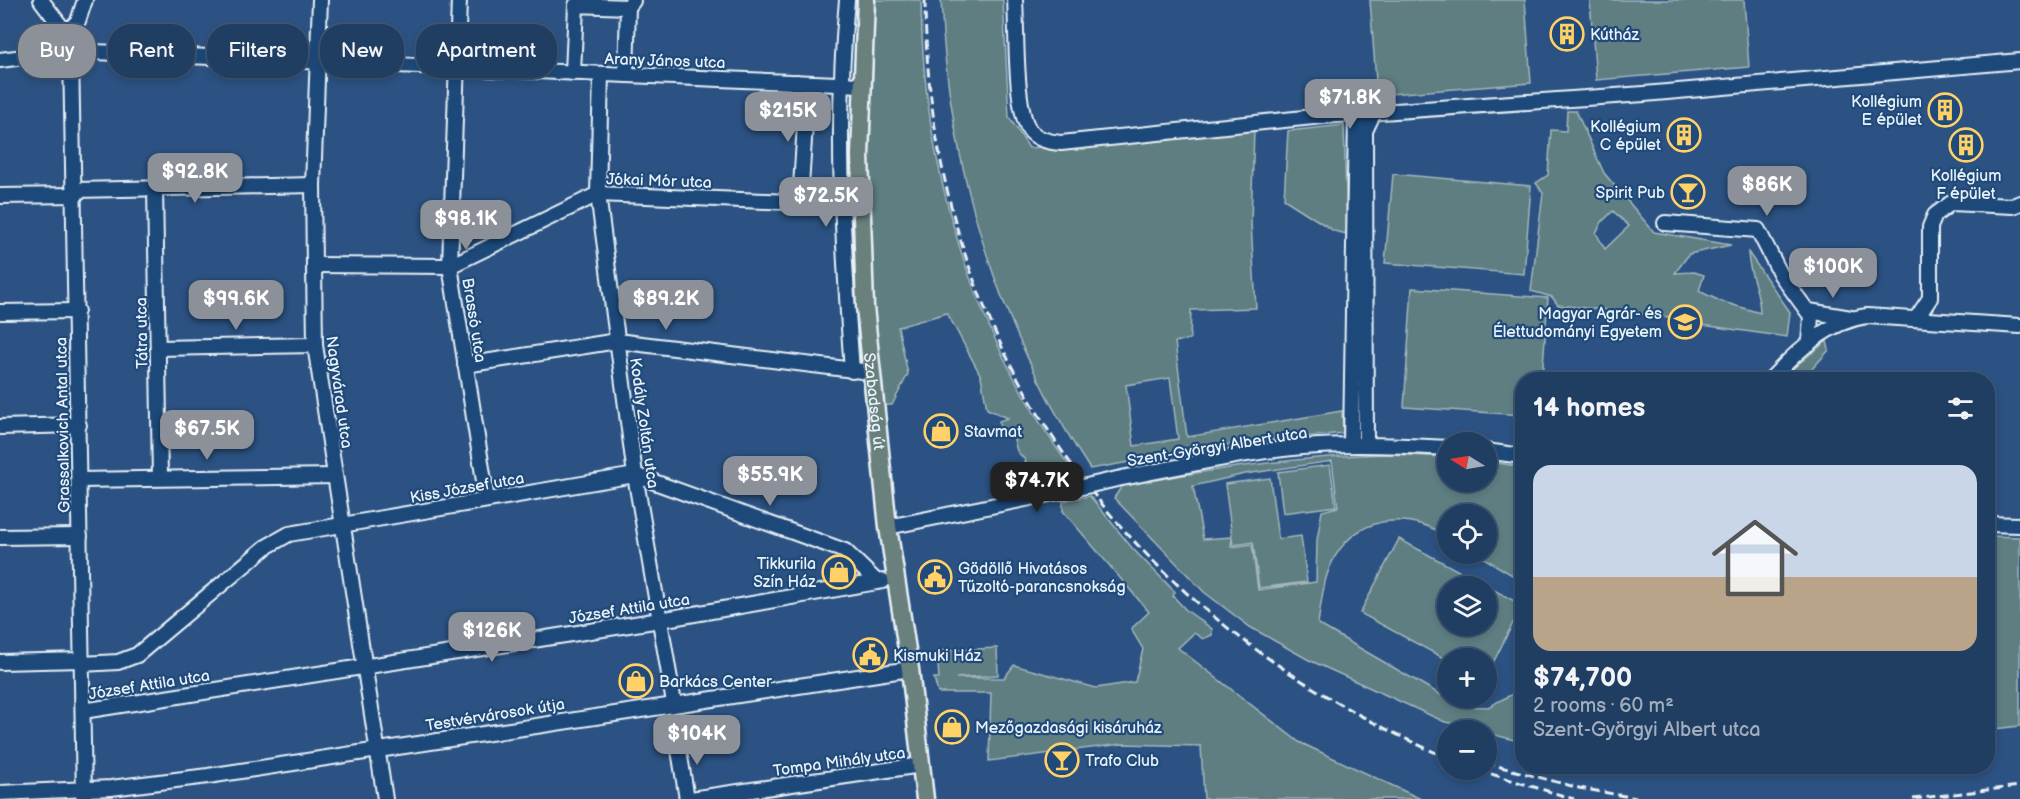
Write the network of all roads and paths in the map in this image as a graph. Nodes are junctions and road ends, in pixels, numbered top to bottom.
1 (41, 0) edge
2 (85, 0) edge
3 (320, 0) edge
4 (459, 0) edge
5 (847, 0) edge
6 (866, 0) edge
7 (1015, 0) edge
8 (574, 3) edge
9 (631, 3) edge
10 (59, 24) edge
11 (75, 24) edge
12 (458, 24) edge
13 (96, 52) edge
14 (18, 58) edge
15 (0, 60) edge
16 (2020, 61) edge
17 (317, 62) junction
18 (416, 66) edge
19 (557, 72) edge
20 (573, 73) junction
21 (601, 74) junction
22 (626, 75) junction
23 (72, 78) edge
24 (455, 78) edge
25 (796, 82) junction
26 (842, 84) junction
27 (861, 85) junction
28 (1374, 112) junction
29 (1356, 114) junction
30 (313, 186) junction
31 (155, 189) junction
32 (76, 192) junction
33 (598, 194) junction
34 (0, 196) edge
35 (800, 202) junction
36 (2020, 203) edge
37 (840, 204) junction
38 (1665, 223) dead end
39 (1359, 246) junction
40 (314, 265) junction
41 (450, 266) junction
42 (1930, 298) junction
43 (77, 311) junction
44 (1809, 311) junction
45 (0, 312) edge
46 (1851, 318) junction
47 (1916, 319) junction
48 (1941, 321) junction
49 (2020, 326) edge
50 (617, 341) junction
51 (1809, 344) junction
52 (315, 345) junction
53 (158, 348) junction
54 (465, 365) junction
55 (852, 371) junction
56 (870, 372) junction
57 (1779, 372) edge
58 (1358, 402) junction
59 (79, 425) junction
60 (0, 427) edge
61 (1351, 445) junction
62 (1366, 445) junction
63 (1437, 448) edge
64 (1497, 453) edge
65 (1515, 455) edge
66 (635, 475) junction
67 (335, 476) junction
68 (160, 477) junction
69 (79, 480) junction
70 (486, 500) junction
71 (1995, 524) edge
72 (342, 525) junction
73 (2019, 525) edge
74 (888, 527) junction
75 (80, 536) junction
76 (0, 537) edge
77 (895, 579) junction
78 (877, 582) junction
79 (660, 620) junction
80 (0, 662) edge
81 (82, 662) junction
82 (365, 667) junction
83 (910, 669) junction
84 (674, 703) junction
85 (83, 711) junction
86 (677, 738) dead end
87 (378, 748) junction
88 (921, 765) junction
89 (0, 793) edge
90 (84, 794) edge
91 (386, 799) edge
92 (687, 799) edge
93 (691, 799) edge
94 (925, 799) edge

1 - 10 street
2 - 11 street
3 - 17 street, Nagyvárad utca
4 - 12 street, Brassó utca
5 - 26 street, Szabadság út
6 - 27 main road, Szabadság út
7 - 29 street
8 - 9 street
8 - 20 street
9 - 22 street
13 - 17 street, Arany János utca
14 - 15 street, Arany János utca
16 - 28 street
17 - 18 street, Arany János utca
17 - 30 street, Nagyvárad utca
19 - 20 street, Arany János utca
20 - 21 street, Arany János utca
21 - 22 street, Arany János utca
21 - 33 street, Kodály Zoltán utca
22 - 25 street, Arany János utca
23 - 32 street, Grassalkovich Antal utca
24 - 41 street, Brassó utca
25 - 26 street, Arany János utca
25 - 35 street
26 - 27 street, Arany János utca
26 - 37 street, Szabadság út
27 - 56 main road, Szabadság út
28 - 29 street
28 - 39 street
29 - 39 street
30 - 31 street
30 - 40 street, Nagyvárad utca
31 - 32 street
31 - 53 street, Tátra utca
32 - 34 street
32 - 43 street, Grassalkovich Antal utca
33 - 35 street, Jókai Mór utca
33 - 41 street, Jókai Mór utca
33 - 50 street, Kodály Zoltán utca
35 - 37 street, Jókai Mór utca
36 - 42 street
37 - 55 street, Szabadság út
38 - 44 street
39 - 58 street
40 - 41 street, Jókai Mór utca
40 - 52 street, Nagyvárad utca
41 - 54 street, Brassó utca
42 - 47 street
42 - 48 street
43 - 45 street
43 - 59 street, Grassalkovich Antal utca
44 - 46 street
44 - 51 street
46 - 47 street
46 - 51 street
47 - 48 street
48 - 49 street
50 - 54 street
50 - 55 street
50 - 66 street, Kodály Zoltán utca
51 - 57 street
52 - 53 street
52 - 67 street, Nagyvárad utca
53 - 68 street, Tátra utca
54 - 70 street, Brassó utca
55 - 56 street
56 - 74 main road, Szabadság út
58 - 61 street
58 - 62 street
59 - 60 street
59 - 69 street, Grassalkovich Antal utca
61 - 62 street, Szent-Györgyi Albert utca
61 - 74 street, Szent-Györgyi Albert utca, bridge
62 - 63 street, Szent-Györgyi Albert utca
64 - 65 street
66 - 70 street, Kiss József utca
66 - 78 street, Kiss József utca
66 - 79 street, Kodály Zoltán utca
67 - 68 street
67 - 72 street, Nagyvárad utca
68 - 69 street
69 - 75 street, Grassalkovich Antal utca
70 - 72 street, Kiss József utca
71 - 73 street
72 - 81 street, Kiss József utca
72 - 82 street, Nagyvárad utca
74 - 77 main road, Szabadság út
75 - 76 street
75 - 81 street, Grassalkovich Antal utca
77 - 78 street, József Attila utca
77 - 83 main road, Szabadság út
78 - 79 street, József Attila utca
79 - 82 street, József Attila utca
79 - 84 street, Kodály Zoltán utca
80 - 81 street, Kiss József utca
81 - 85 street, Grassalkovich Antal utca
82 - 85 street, József Attila utca
82 - 87 street, Nagyvárad utca
83 - 84 street, Testvérvárosok útja
83 - 88 main road, Szabadság út
84 - 87 street, Testvérvárosok útja
85 - 90 street, Grassalkovich Antal utca
86 - 92 street
87 - 90 street, Testvérvárosok útja
87 - 91 street, Nagyvárad utca
88 - 93 street, Tompa Mihály utca
88 - 94 main road, Szabadság út
89 - 90 street, Testvérvárosok útja

